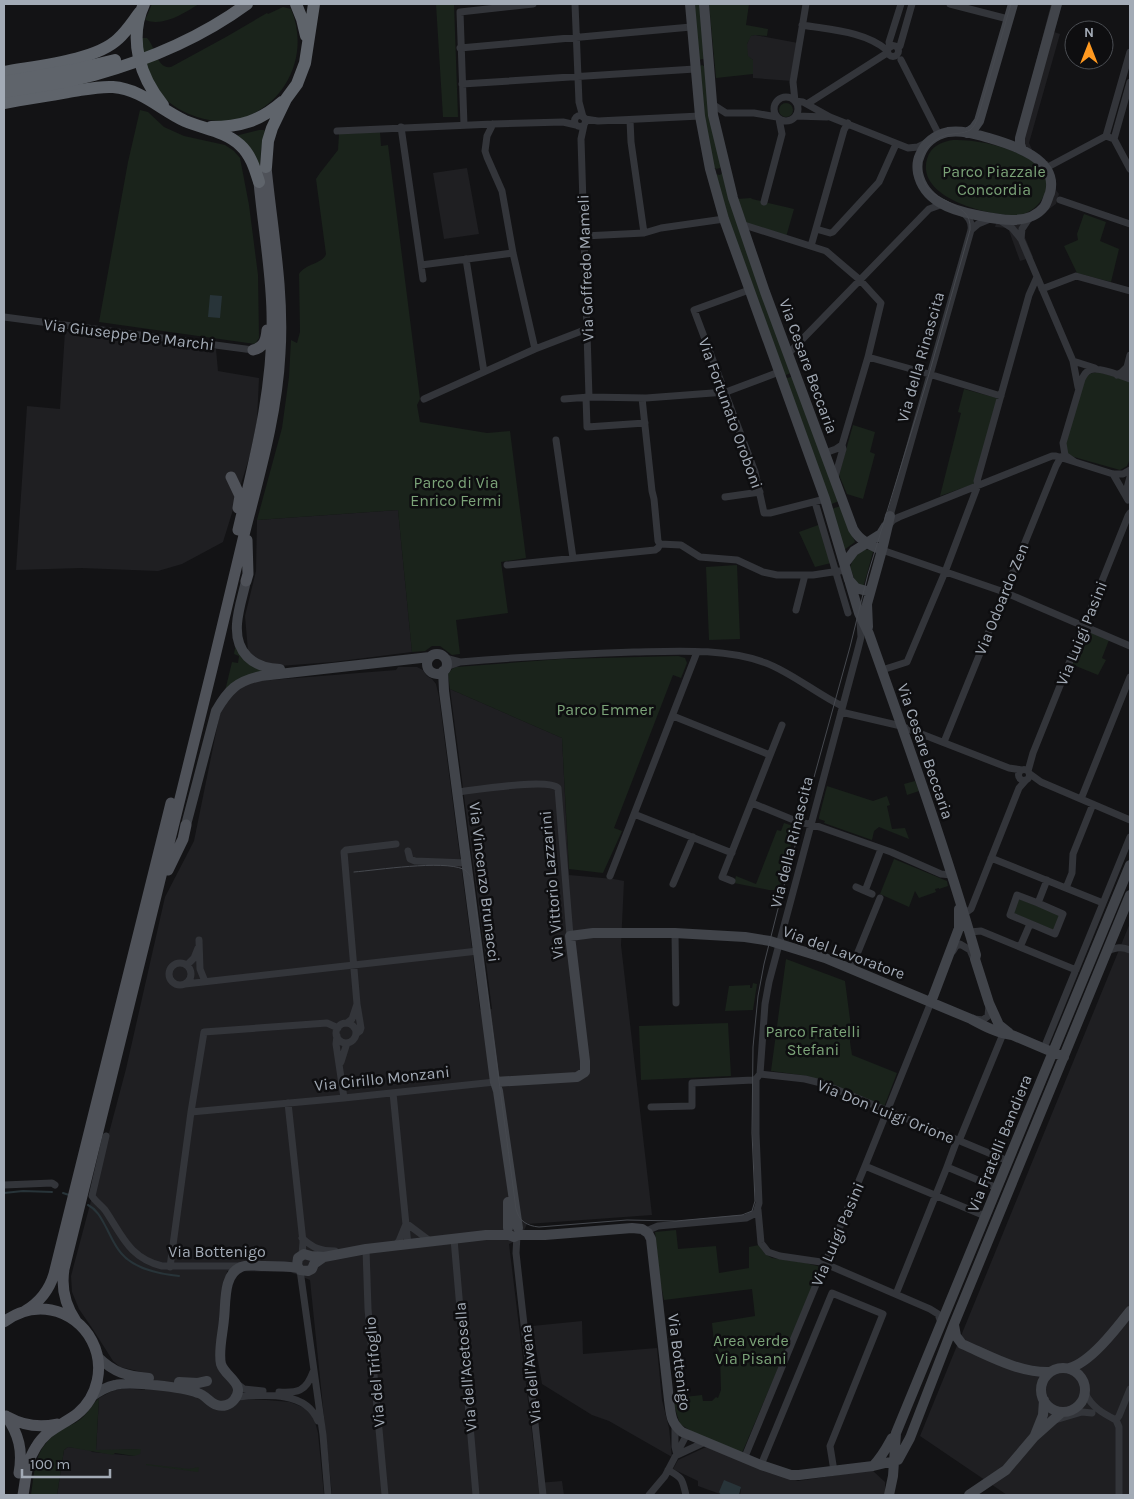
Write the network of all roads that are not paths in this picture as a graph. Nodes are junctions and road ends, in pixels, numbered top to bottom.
1 (234, 4) edge
2 (247, 4) edge
3 (296, 4) edge
4 (314, 4) edge
5 (533, 4) edge
6 (575, 4) edge
7 (690, 4) edge
8 (704, 4) edge
9 (806, 4) edge
10 (901, 4) edge
11 (912, 4) edge
12 (950, 4) edge
13 (1013, 4) edge
14 (1057, 4) edge
15 (142, 8) edge
16 (1008, 20) junction
17 (802, 25) junction
18 (691, 27) junction
19 (577, 38) junction
20 (307, 43) junction
21 (460, 48) junction
22 (893, 52) junction
23 (1130, 52) edge
24 (695, 68) junction
25 (710, 68) junction
26 (4, 72) edge
27 (578, 76) junction
28 (4, 82) edge
29 (793, 82) junction
30 (1130, 82) edge
31 (462, 84) junction
32 (4, 92) edge
33 (784, 97) junction
34 (286, 99) junction
35 (795, 101) junction
36 (776, 103) junction
37 (4, 104) edge
38 (712, 104) junction
39 (807, 104) junction
40 (166, 109) junction
41 (726, 113) junction
42 (754, 113) junction
43 (700, 116) junction
44 (830, 117) junction
45 (778, 118) junction
46 (795, 118) junction
47 (630, 120) junction
48 (580, 121) junction
49 (715, 123) junction
50 (848, 123) junction
51 (493, 124) junction
52 (464, 125) junction
53 (203, 127) junction
54 (402, 127) junction
55 (337, 131) dead end
56 (967, 133) junction
57 (939, 135) junction
58 (1106, 136) junction
59 (1114, 138) junction
60 (927, 142) junction
61 (896, 144) junction
62 (779, 146) junction
63 (908, 148) junction
64 (1022, 150) junction
65 (918, 161) junction
66 (266, 166) joint
67 (725, 166) junction
68 (710, 168) junction
69 (1046, 168) junction
70 (1130, 169) edge
71 (259, 182) joint
72 (1051, 185) junction
73 (928, 194) junction
74 (1060, 200) junction
75 (764, 202) dead end
76 (943, 204) junction
77 (1044, 207) junction
78 (928, 209) junction
79 (959, 212) junction
80 (1032, 216) junction
81 (724, 219) junction
82 (995, 219) junction
83 (741, 224) junction
84 (1130, 224) edge
85 (816, 229) junction
86 (971, 230) junction
87 (644, 233) junction
88 (584, 236) junction
89 (1021, 239) junction
90 (811, 246) junction
91 (513, 253) junction
92 (466, 259) junction
93 (421, 265) junction
94 (1037, 277) junction
95 (423, 279) dead end
96 (860, 280) junction
97 (1042, 289) junction
98 (749, 290) junction
99 (1130, 290) edge
100 (271, 294) junction
101 (4, 318) edge
102 (587, 329) junction
103 (535, 349) junction
104 (253, 350) joint
105 (789, 353) junction
106 (1130, 355) edge
107 (868, 357) junction
108 (1073, 361) junction
109 (1127, 366) junction
110 (1095, 368) junction
111 (484, 372) junction
112 (779, 372) junction
113 (930, 374) junction
114 (1117, 375) junction
115 (1130, 378) edge
116 (1078, 390) junction
117 (726, 392) junction
118 (1001, 396) junction
119 (588, 397) junction
120 (564, 398) dead end
121 (644, 398) junction
122 (424, 399) dead end
123 (644, 423) junction
124 (556, 440) dead end
125 (842, 445) junction
126 (825, 452) junction
127 (1061, 457) junction
128 (1075, 462) junction
129 (1130, 470) edge
130 (1113, 474) junction
131 (230, 477) dead end
132 (1130, 477) edge
133 (834, 478) junction
134 (978, 485) junction
135 (760, 492) junction
136 (725, 497) dead end
137 (654, 499) junction
138 (820, 500) junction
139 (1129, 502) edge
140 (1130, 513) edge
141 (890, 516) junction
142 (242, 528) junction
143 (887, 528) junction
144 (866, 543) junction
145 (660, 544) junction
146 (882, 550) junction
147 (573, 558) junction
148 (508, 565) dead end
149 (845, 566) junction
150 (835, 571) junction
151 (945, 572) junction
152 (806, 575) junction
153 (849, 580) junction
154 (246, 581) joint
155 (870, 592) junction
156 (1004, 592) junction
157 (796, 610) dead end
158 (854, 613) junction
159 (1084, 626) junction
160 (869, 634) junction
161 (1130, 646) edge
162 (694, 651) junction
163 (338, 666) junction
164 (438, 666) junction
165 (882, 670) junction
166 (1130, 677) edge
167 (841, 709) junction
168 (672, 716) junction
169 (782, 725) dead end
170 (901, 726) junction
171 (944, 742) junction
172 (770, 755) junction
173 (1024, 775) junction
174 (458, 792) junction
175 (1081, 798) junction
176 (752, 803) junction
177 (1093, 804) junction
178 (634, 814) junction
179 (1130, 820) edge
180 (807, 824) junction
181 (186, 825) joint
182 (693, 837) junction
183 (1130, 837) edge
184 (396, 844) dead end
185 (881, 849) junction
186 (408, 851) dead end
187 (732, 852) junction
188 (991, 858) junction
189 (467, 863) junction
190 (1130, 865) edge
191 (952, 875) junction
192 (610, 876) dead end
193 (732, 880) dead end
194 (1047, 880) junction
195 (673, 884) dead end
196 (856, 887) dead end
197 (1066, 888) junction
198 (865, 891) junction
199 (872, 894) dead end
200 (157, 895) junction
201 (1130, 895) edge
202 (880, 898) dead end
203 (960, 900) junction
204 (1038, 903) junction
205 (1103, 903) junction
206 (964, 914) junction
207 (1030, 924) junction
208 (970, 932) junction
209 (675, 934) junction
210 (570, 936) junction
211 (780, 944) junction
212 (1020, 947) junction
213 (478, 950) junction
214 (1130, 950) edge
215 (1107, 951) junction
216 (948, 958) junction
217 (975, 959) junction
218 (200, 960) junction
219 (354, 964) junction
220 (190, 969) junction
221 (851, 969) junction
222 (1076, 970) junction
223 (208, 980) junction
224 (185, 984) junction
225 (936, 988) junction
226 (676, 1003) dead end
227 (989, 1003) junction
228 (357, 1004) junction
229 (929, 1006) junction
230 (941, 1006) junction
231 (971, 1019) junction
232 (347, 1023) junction
233 (337, 1032) junction
234 (356, 1034) junction
235 (1007, 1034) junction
236 (347, 1043) junction
237 (1046, 1043) dead end
238 (1052, 1052) junction
239 (1064, 1057) junction
240 (340, 1065) junction
241 (577, 1077) joint
242 (757, 1077) junction
243 (495, 1082) junction
244 (393, 1093) junction
245 (344, 1098) junction
246 (288, 1103) junction
247 (651, 1107) dead end
248 (887, 1111) junction
249 (191, 1112) junction
250 (106, 1136) dead end
251 (958, 1141) junction
252 (1008, 1162) junction
253 (865, 1166) junction
254 (947, 1167) junction
255 (4, 1185) edge
256 (55, 1185) dead end
257 (997, 1188) junction
258 (935, 1195) junction
259 (758, 1209) junction
260 (985, 1216) junction
261 (744, 1219) junction
262 (406, 1223) junction
263 (760, 1230) junction
264 (646, 1231) junction
265 (513, 1232) junction
266 (454, 1239) junction
267 (302, 1240) junction
268 (431, 1242) junction
269 (408, 1244) junction
270 (396, 1246) junction
271 (366, 1249) junction
272 (346, 1252) junction
273 (305, 1262) junction
274 (824, 1264) junction
275 (242, 1266) junction
276 (170, 1267) junction
277 (896, 1294) junction
278 (26, 1311) junction
279 (1130, 1311) edge
280 (76, 1321) junction
281 (4, 1322) edge
282 (941, 1323) junction
283 (954, 1324) junction
284 (946, 1344) junction
285 (962, 1344) junction
286 (1093, 1354) junction
287 (98, 1357) junction
288 (1069, 1368) junction
289 (1020, 1369) junction
290 (314, 1370) junction
291 (1050, 1372) junction
292 (228, 1375) junction
293 (1084, 1380) junction
294 (207, 1381) junction
295 (236, 1383) junction
296 (1130, 1389) edge
297 (291, 1393) junction
298 (1085, 1393) junction
299 (1042, 1395) junction
300 (91, 1396) junction
301 (206, 1396) junction
302 (236, 1397) junction
303 (1074, 1409) junction
304 (1062, 1412) junction
305 (320, 1413) junction
306 (1092, 1413) junction
307 (1102, 1413) junction
308 (5, 1415) edge
309 (66, 1420) junction
310 (1116, 1420) junction
311 (1050, 1422) junction
312 (675, 1426) junction
313 (896, 1433) junction
314 (687, 1434) junction
315 (323, 1435) junction
316 (1034, 1437) junction
317 (910, 1438) junction
318 (705, 1442) junction
319 (676, 1457) junction
320 (744, 1458) junction
321 (894, 1462) junction
322 (760, 1465) junction
323 (873, 1466) junction
324 (669, 1469) junction
325 (834, 1470) junction
326 (890, 1492) edge
327 (15, 1495) edge
328 (23, 1495) edge
329 (328, 1495) edge
330 (385, 1495) edge
331 (476, 1495) edge
332 (543, 1495) edge
333 (648, 1495) edge
334 (686, 1495) edge
335 (969, 1495) edge
336 (1119, 1495) edge

1 - 28 highway, bridge
2 - 32 highway, bridge
3 - 20 highway
4 - 20 highway
5 - 21 street
6 - 19 street, Via Goffredo Mameli
7 - 18 street, Via Cesare Beccaria
8 - 25 street, Via Cesare Beccaria
9 - 17 street
10 - 22 street
11 - 22 street
12 - 16 street
13 - 16 street
14 - 64 street
15 - 26 highway
15 - 40 highway
16 - 56 street
17 - 22 street
17 - 29 street
18 - 19 street
18 - 24 street, Via Cesare Beccaria
19 - 21 street
19 - 27 street, Via Goffredo Mameli
20 - 34 highway
21 - 31 street
22 - 39 street
22 - 57 street
23 - 58 street
24 - 25 street
24 - 27 street
24 - 43 street, Via Cesare Beccaria
25 - 38 street, Via Cesare Beccaria
27 - 31 street
27 - 48 street, Via Goffredo Mameli
29 - 33 street
29 - 35 street
30 - 59 street
31 - 52 street
33 - 35 street
33 - 36 street
34 - 53 highway
34 - 66 highway
35 - 39 street
35 - 46 street
36 - 42 street
36 - 45 street
37 - 40 highway
38 - 41 street
38 - 49 street, Via Cesare Beccaria
39 - 44 street
40 - 53 highway
41 - 42 street
41 - 49 street
42 - 45 street
43 - 47 street
43 - 68 street, Via Cesare Beccaria
44 - 46 street
44 - 50 street
45 - 46 street
45 - 62 street
46 - 62 street
47 - 48 street
47 - 87 street
48 - 51 street
48 - 88 street, Via Goffredo Mameli
49 - 67 street, Via Cesare Beccaria
50 - 61 street
50 - 85 street
51 - 52 street
51 - 91 street
52 - 54 street
53 - 71 highway
54 - 55 street
54 - 93 street
56 - 57 street
56 - 64 street
57 - 60 street
58 - 59 street
58 - 69 street
59 - 70 street
60 - 63 street
60 - 65 street
61 - 63 street
61 - 85 street
62 - 75 street
63 - 65 street
64 - 69 street
65 - 73 street
66 - 142 main road
67 - 68 street
67 - 83 street, Via Cesare Beccaria
68 - 81 street, Via Cesare Beccaria
69 - 72 street
71 - 100 main road
72 - 74 street
72 - 77 street
73 - 76 street
73 - 78 street
74 - 77 street
74 - 84 street
76 - 78 street
76 - 79 street
77 - 80 street
78 - 96 street
79 - 82 street
79 - 86 street
80 - 82 street
80 - 89 street
81 - 87 street
81 - 98 street, Via Cesare Beccaria
82 - 86 street
82 - 89 street
83 - 90 street
83 - 105 street, Via Cesare Beccaria
85 - 90 street
86 - 113 street, Via della Rinascita
87 - 88 street
88 - 102 street, Via Goffredo Mameli
89 - 94 street
90 - 96 street
91 - 92 street
91 - 103 street
92 - 93 street
92 - 111 street
93 - 95 street
94 - 97 street
94 - 118 street
96 - 105 street
96 - 107 street
97 - 99 street
97 - 108 street
98 - 112 street, Via Cesare Beccaria
98 - 117 street, Via Fortunato Oroboni
100 - 104 main road
100 - 142 main road
101 - 104 street, Via Giuseppe De Marchi
102 - 103 street
102 - 119 street, Via Goffredo Mameli
103 - 111 street
105 - 126 street, Via Cesare Beccaria
106 - 109 street
107 - 113 street
107 - 125 street
108 - 110 street
108 - 116 street
109 - 114 street
109 - 115 street
110 - 114 street
110 - 116 street
111 - 122 street
112 - 117 street
112 - 138 street, Via Cesare Beccaria
113 - 118 street
113 - 141 street, Via della Rinascita
114 - 115 street
116 - 128 street
117 - 121 street
117 - 135 street, Via Fortunato Oroboni
118 - 134 street
119 - 120 street
119 - 121 street
119 - 123 street, Via Goffredo Mameli
121 - 123 street
121 - 137 street
123 - 137 street
124 - 147 street
125 - 126 street
125 - 133 street
126 - 133 street, Via Cesare Beccaria
127 - 128 street
127 - 134 street
127 - 156 street, Via Odoardo Zen
128 - 130 street
129 - 130 street
130 - 139 street
131 - 142 main road
132 - 139 street
133 - 144 street, Via Cesare Beccaria
134 - 143 street
134 - 151 street
135 - 136 street
135 - 138 street, Via Fortunato Oroboni
137 - 145 street
138 - 149 street, Via Cesare Beccaria
138 - 150 street, Via della Rinascita
140 - 159 street, Via Luigi Pasini
141 - 143 street
141 - 144 street
142 - 154 main road
142 - 200 main road
142 - 278 main road
143 - 146 street
144 - 146 street
144 - 149 street
145 - 147 street
145 - 152 street
146 - 151 street
146 - 155 street
147 - 148 street
149 - 150 street
149 - 153 street, Via Cesare Beccaria
150 - 152 street
150 - 158 street, Via della Rinascita
151 - 156 street
151 - 165 street
152 - 157 street
153 - 155 street
153 - 158 street, Via Cesare Beccaria
154 - 163 street
155 - 160 street
156 - 159 street
156 - 171 street, Via Odoardo Zen
158 - 160 street, Via Cesare Beccaria
158 - 167 street, Via della Rinascita
159 - 161 street
159 - 173 street, Via Luigi Pasini
160 - 165 street, Via Cesare Beccaria
162 - 164 street
162 - 167 street
162 - 168 street
163 - 164 street
163 - 181 street
164 - 174 street, Via Vincenzo Brunacci
165 - 170 street, Via Cesare Beccaria
166 - 175 street
167 - 170 street
167 - 180 street, Via della Rinascita
168 - 172 street
168 - 178 street
169 - 172 street
170 - 171 street
170 - 191 street, Via Cesare Beccaria
171 - 173 street
172 - 176 street
173 - 175 street
173 - 188 street, Via Luigi Pasini
174 - 189 street, Via Vincenzo Brunacci
174 - 210 street, Via Vittorio Lazzarini
175 - 177 street
176 - 180 street
176 - 187 street
177 - 179 street
177 - 197 street
178 - 182 street
178 - 192 street
180 - 185 street
180 - 211 street, Via della Rinascita
181 - 200 main road
182 - 187 street
182 - 195 street
183 - 205 street
184 - 219 street
185 - 191 street
185 - 198 street
186 - 189 street
187 - 193 street
188 - 194 street
188 - 206 street, Via Luigi Pasini
189 - 213 street, Via Vincenzo Brunacci
190 - 238 street, Via Fratelli Bandiera
191 - 203 street, Via Cesare Beccaria
194 - 197 street
194 - 204 street
196 - 198 street
197 - 205 street
198 - 199 street
200 - 280 main road
201 - 215 street, Via Fratelli Bandiera
202 - 221 street
203 - 206 street, Via Cesare Beccaria
203 - 216 street, Via Cesare Beccaria
204 - 207 street
204 - 207 street
205 - 222 street
206 - 208 street, Via Cesare Beccaria
207 - 212 street
208 - 212 street
208 - 217 street, Via Cesare Beccaria
209 - 210 street, Via del Lavoratore
209 - 211 street, Via del Lavoratore
209 - 226 street
210 - 241 street, Via Vittorio Lazzarini
211 - 221 street, Via del Lavoratore
211 - 242 street, Via della Rinascita
212 - 222 street
213 - 219 street
213 - 243 street, Via Vincenzo Brunacci
214 - 215 street
215 - 239 street, Via Fratelli Bandiera
216 - 217 street
216 - 225 street, Via Cesare Beccaria
217 - 227 street, Via Cesare Beccaria
218 - 220 street
218 - 220 street
218 - 223 street
219 - 223 street
219 - 228 street
220 - 223 street
220 - 224 street
220 - 224 street
221 - 229 street, Via del Lavoratore
222 - 237 street
223 - 224 street
225 - 229 street, Via Cesare Beccaria
225 - 230 street
227 - 231 street
227 - 235 street, Via Cesare Beccaria
228 - 232 street
228 - 234 street
229 - 230 street, Via del Lavoratore
229 - 248 street, Via Luigi Pasini
230 - 231 street, Via del Lavoratore
231 - 235 street, Via del Lavoratore
232 - 233 street
232 - 234 street
233 - 236 street
233 - 240 street
233 - 249 street
234 - 236 street
235 - 238 street, Via del Lavoratore
235 - 251 street
236 - 240 street
238 - 239 street, Via del Lavoratore
238 - 252 street, Via Fratelli Bandiera
239 - 283 street, Via Fratelli Bandiera
240 - 245 street
241 - 243 street, Via Cirillo Monzani
242 - 247 street, Via Don Luigi Orione
242 - 248 street, Via Don Luigi Orione
242 - 259 street, Via della Rinascita
243 - 244 street, Via Cirillo Monzani
243 - 265 street, Via Vincenzo Brunacci
244 - 245 street, Via Cirillo Monzani
244 - 262 street
245 - 246 street, Via Cirillo Monzani
246 - 249 street, Via Cirillo Monzani
246 - 267 street
248 - 251 street, Via Don Luigi Orione
248 - 253 street, Via Luigi Pasini
249 - 276 street
250 - 276 street, Via Bottenigo
251 - 252 street, Via Don Luigi Orione
251 - 254 street
252 - 257 street, Via Fratelli Bandiera
253 - 258 street
253 - 274 street, Via Luigi Pasini
254 - 257 street
254 - 258 street
255 - 256 street
257 - 260 street, Via Fratelli Bandiera
258 - 260 street
258 - 277 street
259 - 261 street
259 - 263 street, Via della Rinascita
260 - 282 street, Via Fratelli Bandiera
261 - 263 street
261 - 264 street
262 - 268 street
262 - 269 street
262 - 270 street
263 - 274 street, Via della Rinascita
264 - 265 street
264 - 312 street, Via Bottenigo
265 - 266 street
265 - 332 street, Via dell'Avena
266 - 268 street
266 - 331 street, Via dell'Acetosella
267 - 272 street
267 - 273 street
268 - 269 street
269 - 270 street
270 - 271 street
271 - 272 street
271 - 330 street, Via del Trifoglio
272 - 273 street
273 - 275 street, Via Bottenigo
273 - 290 street
274 - 277 street, Via della Rinascita
274 - 320 street, Via Luigi Pasini
275 - 276 street, Via Bottenigo
275 - 292 street
277 - 282 street, Via della Rinascita
278 - 280 main road
278 - 281 main road
279 - 286 street
280 - 287 main road
282 - 313 street, Via Fratelli Bandiera
283 - 284 street, Via Fratelli Bandiera
283 - 285 street
284 - 285 street
284 - 317 street, Via Fratelli Bandiera
285 - 289 street
286 - 288 street
286 - 293 street
287 - 294 street
287 - 300 main road
288 - 291 street
288 - 293 street
289 - 291 street
289 - 299 street
290 - 297 street
290 - 305 street
291 - 299 street
292 - 294 street
292 - 295 street
293 - 298 street
294 - 301 street
295 - 297 street
295 - 302 street
296 - 310 street
297 - 305 street
298 - 303 street
298 - 307 street
299 - 304 street
299 - 316 street
300 - 301 street
300 - 309 main road
301 - 302 street
302 - 315 street
303 - 304 street
303 - 306 street
304 - 311 street
305 - 315 street
306 - 307 street
306 - 311 street
307 - 310 street
308 - 309 main road
308 - 327 main road
309 - 328 main road
310 - 336 street
311 - 316 street
312 - 314 street, Via Bottenigo
312 - 319 street
313 - 317 street
313 - 321 street, Via Fratelli Bandiera
313 - 323 street, Via Fratelli Bandiera
314 - 318 street, Via Bottenigo
314 - 319 street
315 - 329 street
316 - 335 street
317 - 321 street, Via Fratelli Bandiera
318 - 319 street
318 - 320 street, Via Bottenigo
319 - 324 street
320 - 322 street, Via Bottenigo
321 - 323 street
321 - 326 street
322 - 325 street, Via Bottenigo
322 - 325 street
323 - 325 street, Via Bottenigo
323 - 326 street
324 - 333 street
324 - 334 street

